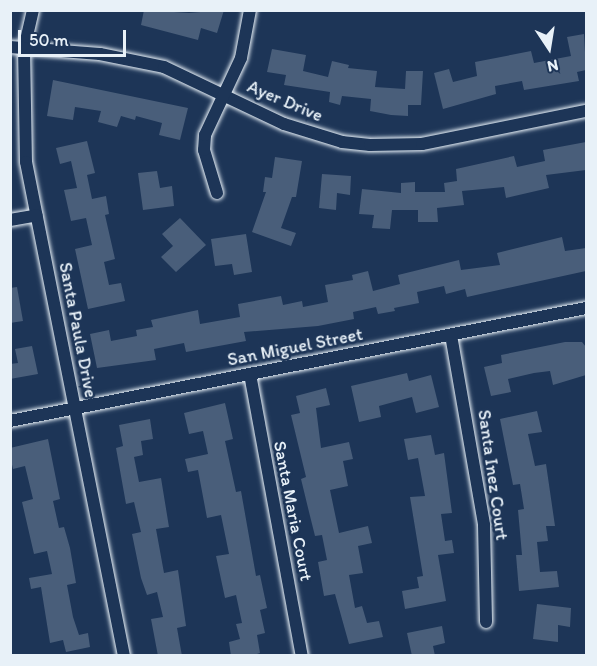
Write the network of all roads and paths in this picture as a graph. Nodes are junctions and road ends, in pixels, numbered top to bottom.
1 (33, 10) edge
2 (250, 10) edge
3 (10, 47) edge
4 (24, 48) junction
5 (224, 94) junction
6 (586, 111) edge
7 (217, 193) dead end
8 (37, 215) junction
9 (10, 220) edge
10 (586, 308) edge
11 (451, 335) junction
12 (250, 374) junction
13 (75, 408) junction
14 (10, 421) edge
15 (486, 622) dead end
16 (124, 656) edge
17 (302, 656) edge

1 - 4 street, Santa Paula Drive
2 - 5 street
3 - 4 street, Ayer Drive
4 - 5 street, Ayer Drive
4 - 8 street, Santa Paula Drive
5 - 6 street, Ayer Drive
5 - 7 street
8 - 9 street
8 - 13 street, Santa Paula Drive
10 - 11 street, San Miguel Street
11 - 12 street, San Miguel Street
11 - 15 street, Santa Inez Court
12 - 13 street, San Miguel Street
12 - 17 street, Santa Maria Court
13 - 14 street, San Miguel Street
13 - 16 street, Santa Paula Drive

